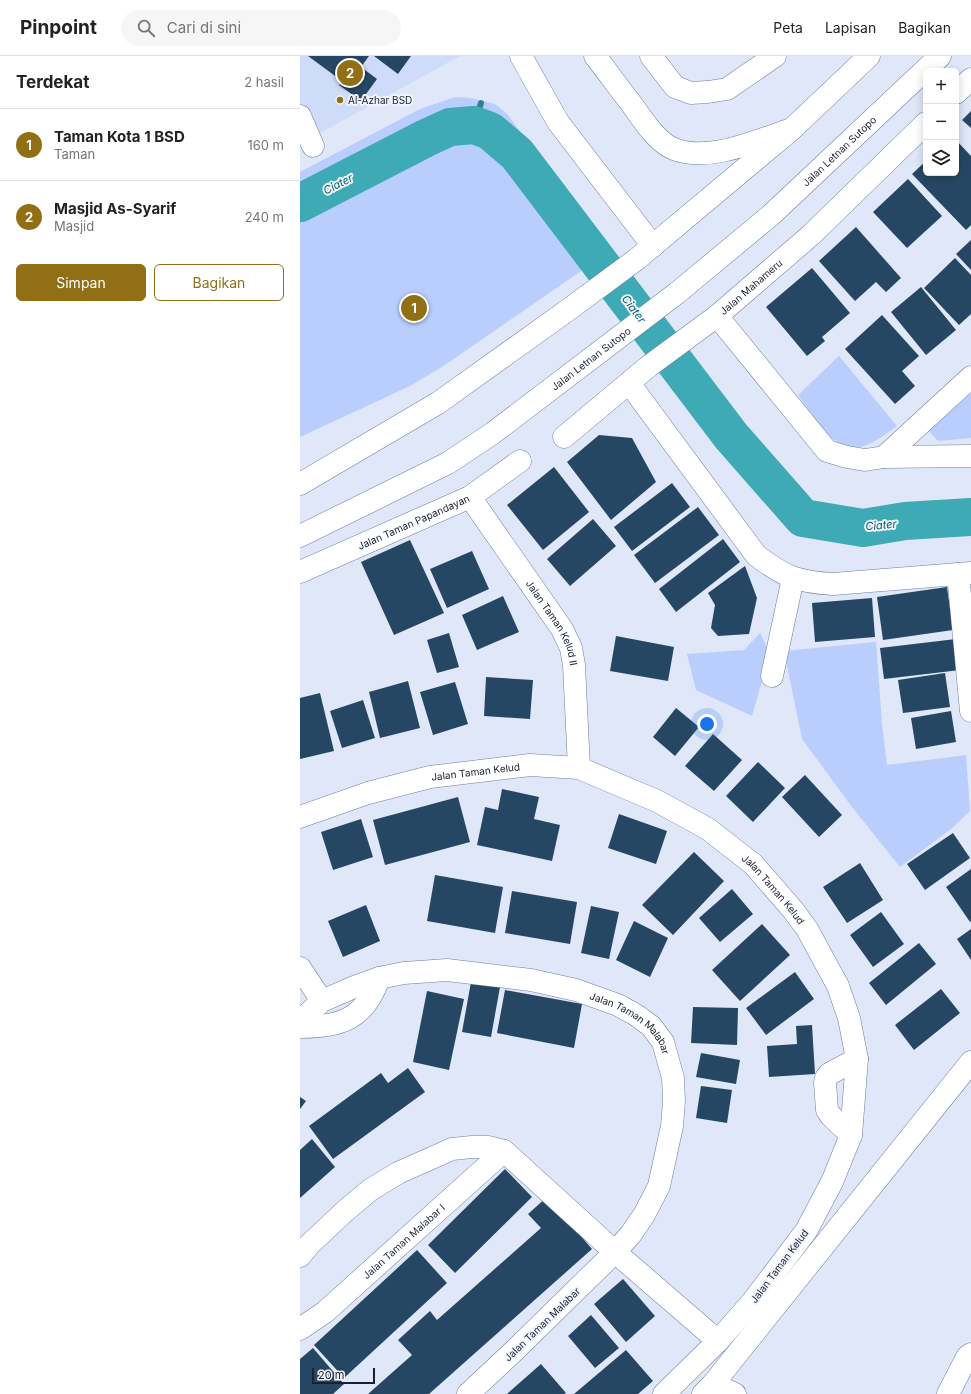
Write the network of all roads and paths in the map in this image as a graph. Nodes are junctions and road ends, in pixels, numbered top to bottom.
1 (521, 56) edge
2 (595, 56) edge
3 (651, 56) edge
4 (775, 56) edge
5 (869, 56) edge
6 (940, 56) edge
7 (971, 79) edge
8 (959, 91) edge
9 (300, 116) edge
10 (923, 126) edge
11 (792, 128) junction
12 (313, 146) dead end
13 (645, 253) junction
14 (717, 316) junction
15 (971, 377) edge
16 (629, 383) junction
17 (564, 437) dead end
18 (971, 456) edge
19 (884, 457) junction
20 (520, 461) dead end
21 (300, 484) edge
22 (470, 497) junction
23 (300, 536) edge
24 (300, 572) edge
25 (965, 574) edge
26 (792, 578) junction
27 (772, 676) dead end
28 (971, 711) edge
29 (579, 768) junction
30 (300, 817) edge
31 (300, 968) edge
32 (379, 978) junction
33 (322, 1001) junction
34 (300, 1021) edge
35 (300, 1027) edge
36 (857, 1059) junction
37 (971, 1062) edge
38 (851, 1135) junction
39 (504, 1151) junction
40 (615, 1252) junction
41 (300, 1256) edge
42 (300, 1329) edge
43 (718, 1341) junction
44 (971, 1354) edge
45 (708, 1389) edge
46 (468, 1394) edge
47 (664, 1394) edge
48 (735, 1394) edge
49 (948, 1394) edge

1 - 13 street
2 - 11 street
3 - 4 street
5 - 11 street
6 - 23 street, Jalan Letnan Sutopo
7 - 8 street
9 - 12 street
10 - 14 street, Jalan Mahameru
11 - 13 street
13 - 21 street
14 - 16 street, Jalan Mahameru
14 - 19 street
15 - 19 street
16 - 17 street, Jalan Mahameru
16 - 26 street
18 - 19 street
20 - 22 street, Jalan Taman Papandayan
22 - 24 street, Jalan Taman Papandayan
22 - 29 street, Jalan Taman Kelud II
25 - 26 street
25 - 28 street
26 - 27 street
29 - 30 street, Jalan Taman Kelud
29 - 36 street, Jalan Taman Kelud
31 - 33 street
32 - 33 street, Jalan Taman Malabar
32 - 35 street
32 - 40 street, Jalan Taman Malabar
33 - 34 street, Jalan Taman Malabar
36 - 38 street, Jalan Taman Kelud
36 - 38 street
37 - 45 street
38 - 43 street, Jalan Taman Kelud
39 - 40 street
39 - 41 street
39 - 42 street, Jalan Taman Malabar I
40 - 43 street
40 - 46 street, Jalan Taman Malabar
43 - 47 street
44 - 49 street
45 - 48 street

